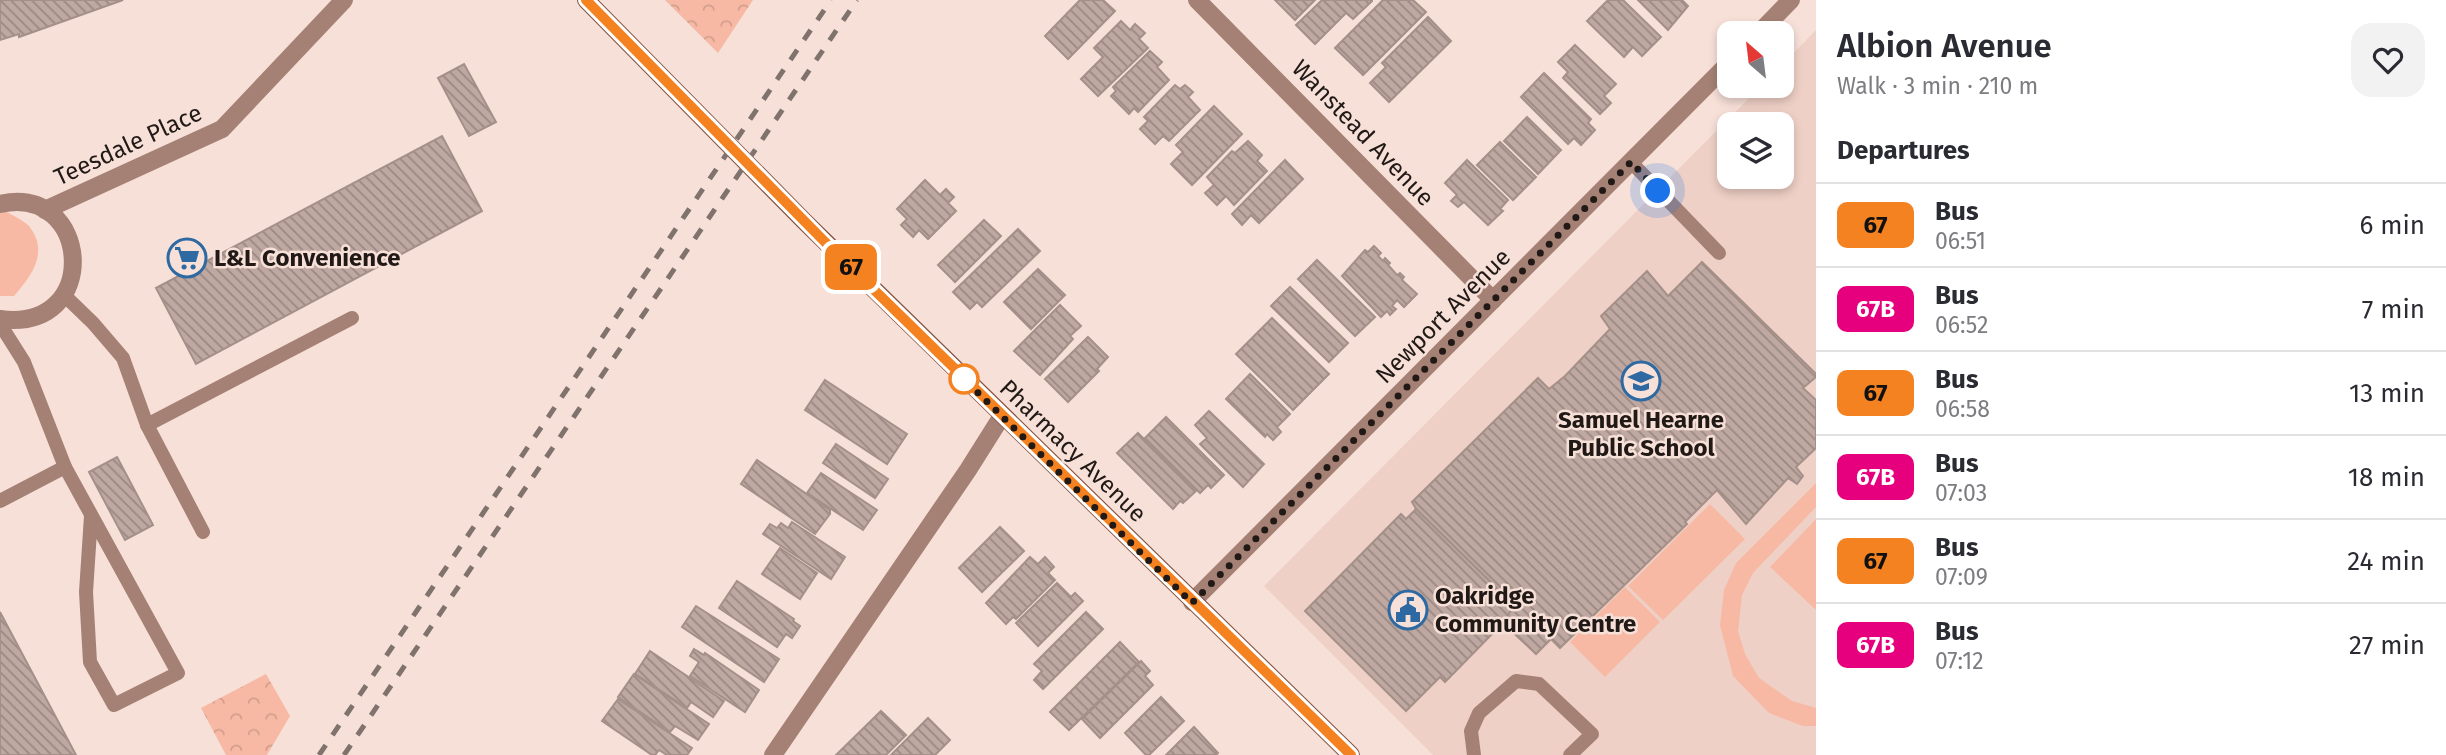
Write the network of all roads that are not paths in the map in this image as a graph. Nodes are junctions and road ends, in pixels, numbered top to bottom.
1 (344, 0) edge
2 (586, 0) edge
3 (1198, 0) edge
4 (1791, 0) edge
5 (1771, 21) edge
6 (1717, 75) edge
7 (1631, 162) junction
8 (0, 204) edge
9 (45, 210) junction
10 (1719, 253) dead end
11 (64, 295) junction
12 (1493, 300) junction
13 (352, 318) dead end
14 (0, 319) edge
15 (0, 324) edge
16 (1002, 416) junction
17 (147, 425) junction
18 (65, 467) junction
19 (0, 501) edge
20 (91, 516) junction
21 (203, 532) dead end
22 (1192, 603) junction
23 (773, 755) edge
24 (1351, 755) edge
25 (1474, 755) edge
26 (1570, 755) edge

1 - 9 street, Teesdale Place
2 - 16 street, Pharmacy Avenue
3 - 12 street, Wanstead Avenue
4 - 5 street
6 - 7 street, Newport Avenue
7 - 10 lane
7 - 12 street, Newport Avenue
8 - 9 street, Teesdale Place
9 - 11 street, Teesdale Place
11 - 14 street
11 - 17 lane
12 - 22 street, Newport Avenue
13 - 17 lane
15 - 18 lane
16 - 22 street, Pharmacy Avenue
16 - 23 street
17 - 21 lane
18 - 19 lane
18 - 20 lane
20 - 20 lane
22 - 24 street, Pharmacy Avenue
25 - 26 lane

